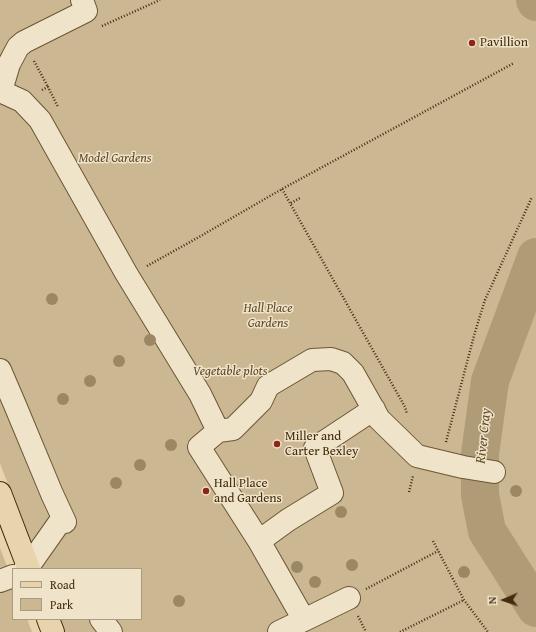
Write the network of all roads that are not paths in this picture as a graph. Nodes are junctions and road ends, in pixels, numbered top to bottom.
1 (84, 5) edge
2 (0, 91) edge
3 (0, 370) edge
4 (374, 409) junction
5 (218, 431) junction
6 (494, 472) dead end
7 (0, 493) edge
8 (259, 541) junction
9 (23, 568) edge
10 (25, 568) edge
11 (12, 576) edge
12 (0, 581) edge
13 (348, 598) road end
14 (48, 620) edge
15 (102, 620) edge
16 (304, 620) junction
17 (53, 632) edge
18 (110, 632) edge
19 (279, 632) edge

1 - 2 lane
2 - 5 lane
3 - 10 lane
4 - 5 lane
4 - 6 lane
4 - 8 lane
5 - 8 lane
7 - 9 main road
8 - 16 lane
11 - 12 lane
13 - 16 lane
14 - 17 main road
15 - 18 lane
16 - 19 lane

